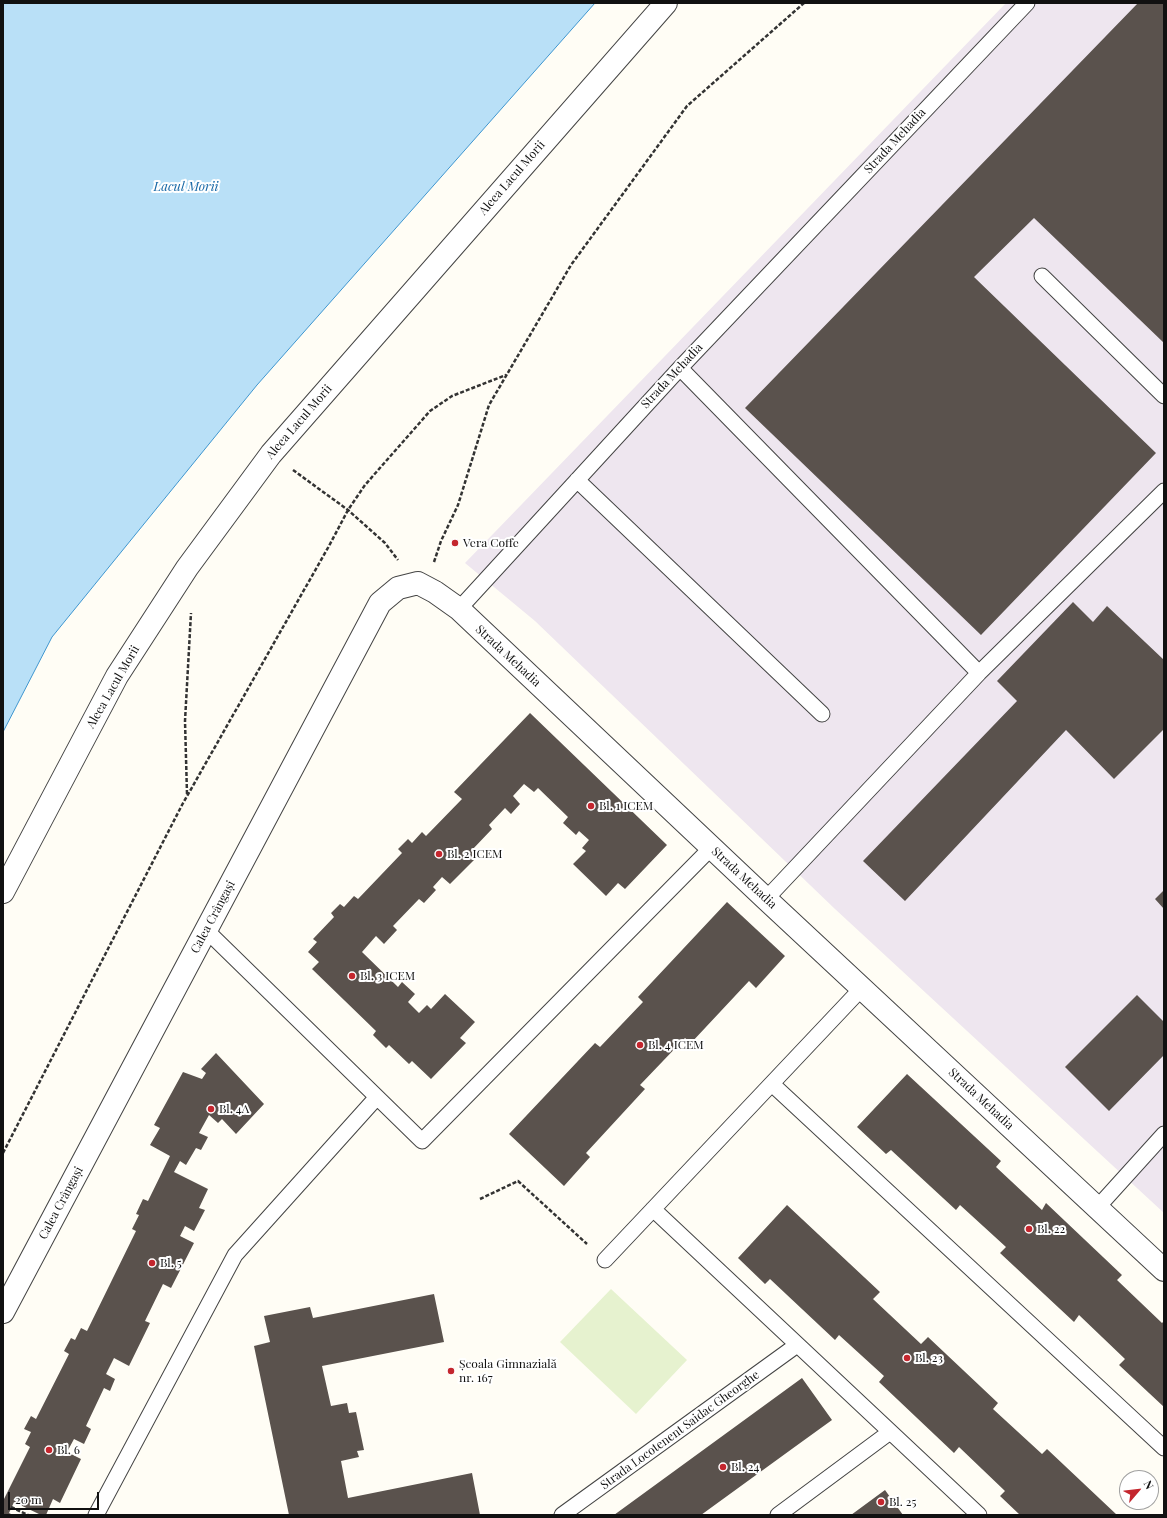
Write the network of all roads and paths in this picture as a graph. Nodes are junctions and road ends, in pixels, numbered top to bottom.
1 (666, 3) edge
2 (804, 3) edge
3 (1027, 3) edge
4 (1042, 276) dead end
5 (680, 368) junction
6 (506, 375) junction
7 (1164, 396) edge
8 (271, 454) junction
9 (577, 480) junction
10 (1164, 491) edge
11 (348, 510) junction
12 (187, 568) junction
13 (426, 588) junction
14 (459, 609) junction
15 (979, 674) junction
16 (822, 714) dead end
17 (187, 796) junction
18 (711, 848) junction
19 (3, 892) edge
20 (766, 899) junction
21 (206, 930) junction
22 (862, 988) junction
23 (772, 1084) junction
24 (377, 1097) junction
25 (1164, 1134) edge
26 (3, 1153) edge
27 (480, 1199) dead end
28 (1097, 1208) junction
29 (654, 1209) junction
30 (605, 1260) joint
31 (1164, 1270) edge
32 (3, 1312) edge
33 (798, 1345) junction
34 (890, 1432) junction
35 (1164, 1448) edge
36 (11, 1507) dead end
37 (28, 1515) edge
38 (96, 1515) edge
39 (562, 1515) edge
40 (778, 1515) edge
41 (978, 1515) edge

1 - 8 street, Aleea Lacul Morii
2 - 6 path
3 - 5 lane, Strada Mehadia
4 - 7 lane
5 - 9 lane, Strada Mehadia
5 - 15 lane
6 - 11 path
6 - 13 path
8 - 11 path
8 - 12 street, Aleea Lacul Morii
9 - 14 lane, Strada Mehadia
9 - 16 lane
10 - 15 lane
11 - 13 path
11 - 17 path
12 - 17 path
12 - 19 street, Aleea Lacul Morii
13 - 14 street
13 - 21 street, Calea Crângași
14 - 18 street, Strada Mehadia
15 - 20 lane
17 - 26 path
18 - 20 street, Strada Mehadia
18 - 24 lane
20 - 22 street, Strada Mehadia
21 - 24 lane
21 - 32 street, Calea Crângași
22 - 23 lane
22 - 28 street, Strada Mehadia
23 - 29 lane
23 - 35 lane
24 - 38 lane
25 - 28 lane
27 - 30 path
28 - 31 street, Strada Mehadia
29 - 30 lane
29 - 33 lane
33 - 34 lane
33 - 39 lane, Strada Locotenent Saidac Gheorghe
34 - 40 lane
34 - 41 lane
36 - 37 path

